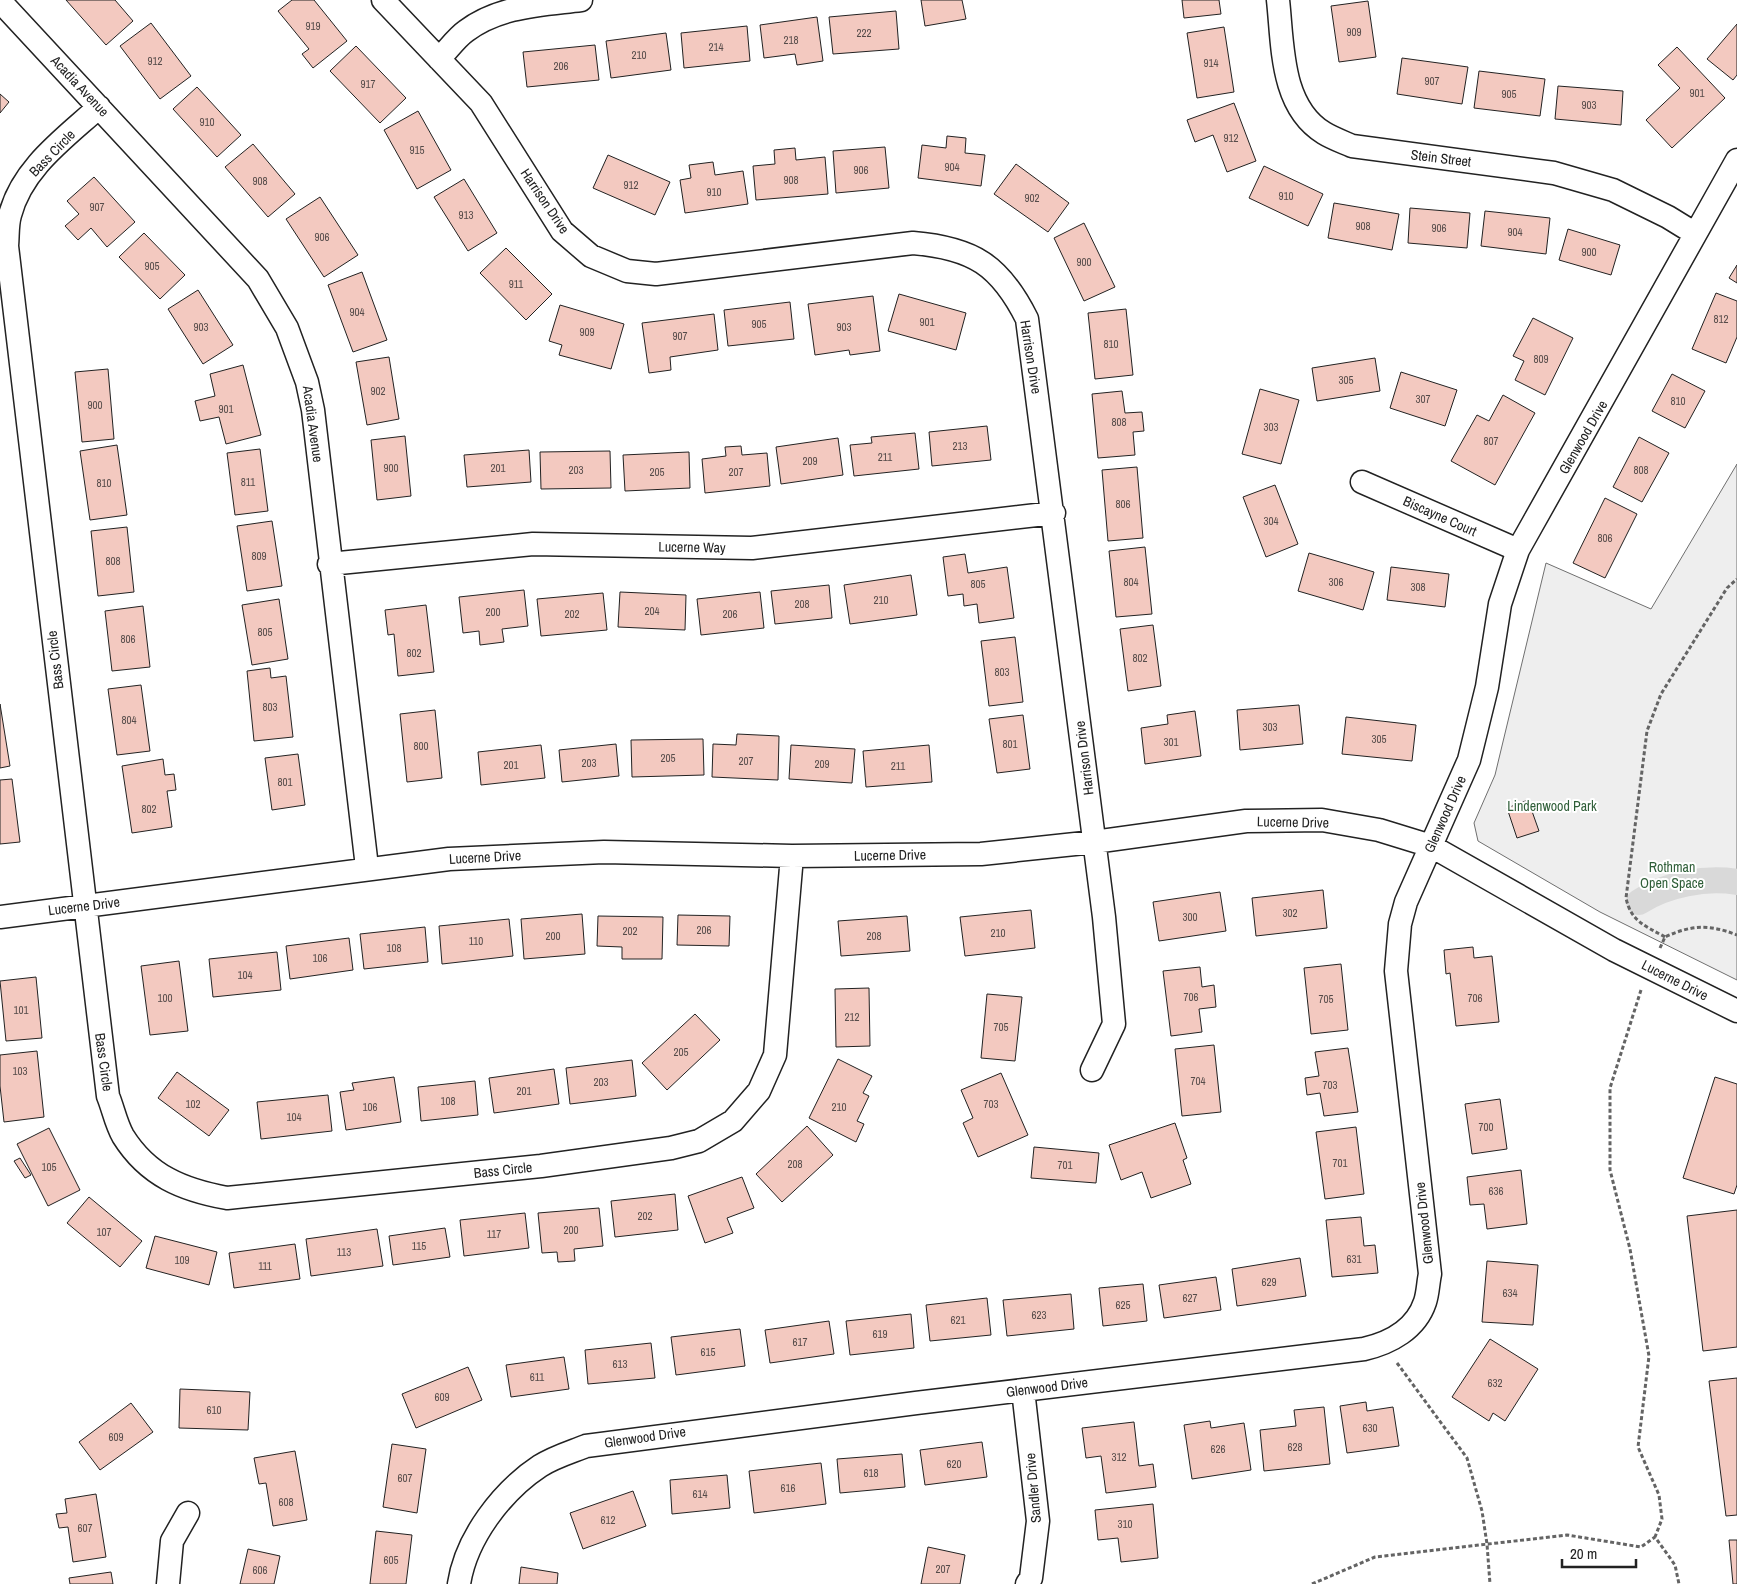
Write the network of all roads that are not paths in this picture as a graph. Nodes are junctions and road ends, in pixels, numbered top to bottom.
1 (383, 0) edge
2 (581, 0) edge
3 (1278, 0) edge
4 (0, 1) edge
5 (440, 59) junction
6 (99, 107) junction
7 (1737, 160) edge
8 (1694, 233) junction
9 (1362, 482) dead end
10 (1054, 512) junction
11 (1518, 550) junction
12 (329, 564) junction
13 (1094, 842) junction
14 (1432, 846) junction
15 (792, 856) junction
16 (367, 868) junction
17 (84, 907) junction
18 (0, 916) edge
19 (1737, 1011) edge
20 (1092, 1070) dead end
21 (1023, 1390) junction
22 (188, 1513) dead end
23 (168, 1584) edge
24 (459, 1584) edge
25 (1027, 1584) edge

1 - 5 street, Harrison Drive
2 - 5 street
3 - 8 street, Stein Street
4 - 6 street, Acadia Avenue
5 - 10 street, Harrison Drive
6 - 12 street, Acadia Avenue
6 - 17 street, Bass Circle
7 - 8 street, Glenwood Drive
8 - 11 street, Glenwood Drive
9 - 11 street, Biscayne Court
10 - 12 street, Lucerne Way
10 - 13 street, Harrison Drive
11 - 14 street, Glenwood Drive
12 - 16 street, Acadia Avenue
13 - 14 street, Lucerne Drive
13 - 15 street, Lucerne Drive
13 - 20 street, Harrison Drive
14 - 19 street, Lucerne Drive
14 - 21 street, Glenwood Drive
15 - 16 street, Lucerne Drive
15 - 17 street, Bass Circle
16 - 17 street, Lucerne Drive
17 - 18 street, Lucerne Drive
21 - 24 street, Glenwood Drive
21 - 25 street, Sandler Drive
22 - 23 street

